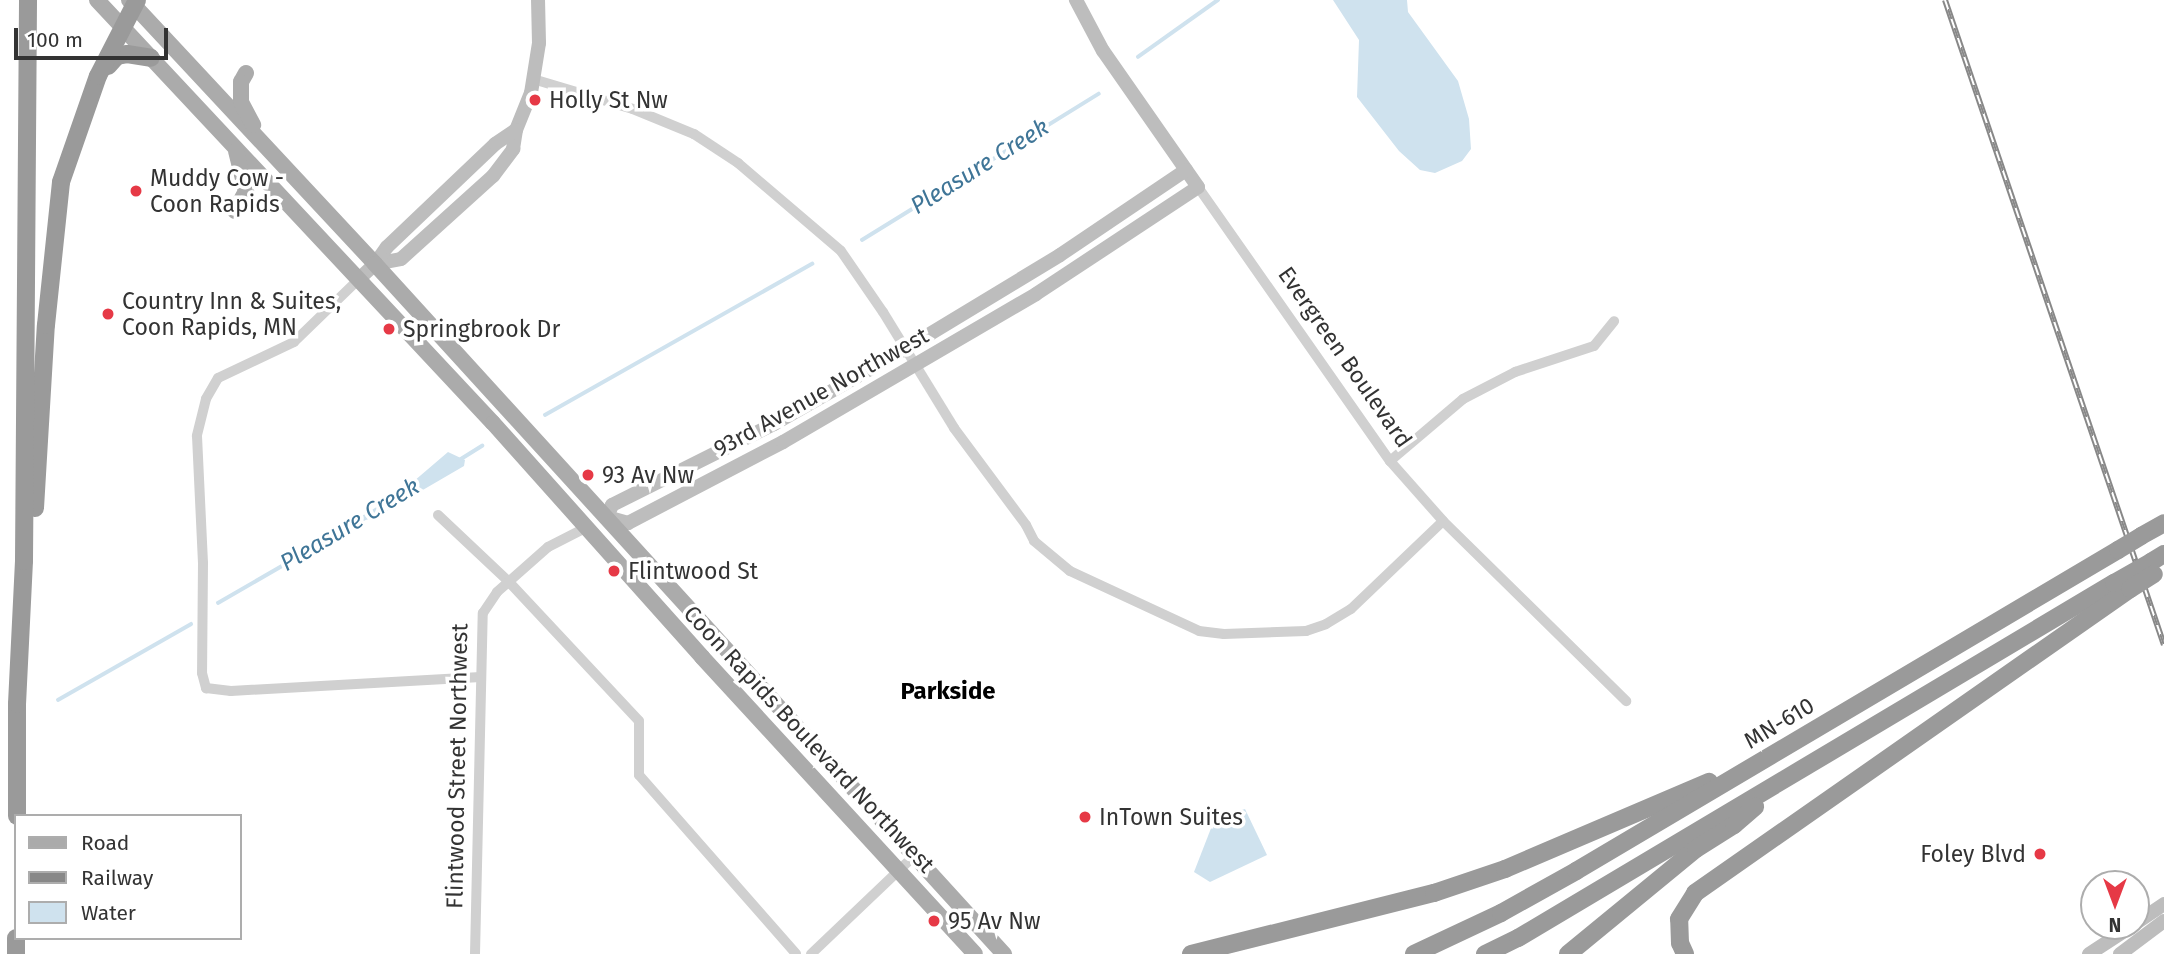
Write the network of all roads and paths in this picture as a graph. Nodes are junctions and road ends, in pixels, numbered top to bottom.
1 (28, 0) edge
2 (97, 0) edge
3 (538, 0) edge
4 (1076, 0) edge
5 (133, 2) edge
6 (123, 29) junction
7 (151, 58) junction
8 (246, 73) dead end
9 (98, 76) junction
10 (533, 79) junction
11 (516, 130) junction
12 (227, 137) junction
13 (284, 166) junction
14 (1186, 170) junction
15 (1198, 187) junction
16 (235, 211) dead end
17 (375, 264) junction
18 (359, 278) junction
19 (1614, 321) dead end
20 (905, 349) junction
21 (916, 366) junction
22 (1390, 461) junction
23 (439, 515) dead end
24 (607, 517) junction
25 (1443, 521) junction
26 (2164, 523) edge
27 (587, 527) junction
28 (24, 561) junction
29 (2158, 564) edge
30 (509, 582) junction
31 (2122, 586) junction
32 (481, 677) junction
33 (1626, 701) dead end
34 (1774, 755) junction
35 (1789, 777) junction
36 (17, 814) edge
37 (914, 856) junction
38 (900, 870) junction
39 (2162, 911) edge
40 (2110, 940) edge
41 (475, 954) edge
42 (796, 954) edge
43 (811, 954) edge
44 (975, 954) edge
45 (1004, 954) edge
46 (1191, 954) edge
47 (1414, 954) edge
48 (1485, 954) edge
49 (1569, 954) edge
50 (1685, 954) edge
51 (2089, 954) edge
52 (2120, 954) edge

1 - 28 highway
2 - 6 main road, Coon Rapids Boulevard Northwest
3 - 10 street
4 - 14 street, Evergreen Boulevard
5 - 6 highway
5 - 13 main road, Coon Rapids Boulevard Northwest
6 - 7 main road, Coon Rapids Boulevard Northwest
6 - 9 highway
7 - 9 highway
7 - 12 main road, Coon Rapids Boulevard Northwest
8 - 13 main road
9 - 28 highway
10 - 11 street
10 - 20 street
11 - 17 street
11 - 17 street
12 - 16 main road
12 - 18 main road, Coon Rapids Boulevard Northwest
13 - 17 main road, Coon Rapids Boulevard Northwest
14 - 15 street, Evergreen Boulevard
14 - 20 street, 93rd Avenue Northwest
15 - 21 street, 93rd Avenue Northwest
15 - 22 street, Evergreen Boulevard
17 - 18 street
17 - 24 main road, Coon Rapids Boulevard Northwest
18 - 27 main road, Coon Rapids Boulevard Northwest
18 - 32 street
19 - 22 street
20 - 21 street
20 - 24 street, 93rd Avenue Northwest
21 - 24 street, 93rd Avenue Northwest
21 - 25 street
22 - 25 street, Evergreen Boulevard
23 - 30 street
24 - 27 street, Flintwood Street Northwest
24 - 37 main road, Coon Rapids Boulevard Northwest
25 - 33 street, Evergreen Boulevard
26 - 34 highway, MN-610, bridge
27 - 30 street, Flintwood Street Northwest
27 - 38 main road, Coon Rapids Boulevard Northwest
28 - 36 highway
29 - 31 highway, bridge
30 - 32 street, Flintwood Street Northwest
30 - 42 street
31 - 35 highway
31 - 50 highway
32 - 41 street, Flintwood Street Northwest
34 - 46 highway
34 - 47 highway, MN-610
35 - 48 highway
35 - 49 highway
37 - 38 street
37 - 45 main road, Coon Rapids Boulevard Northwest
38 - 43 street
38 - 44 main road, Coon Rapids Boulevard Northwest
39 - 52 street
40 - 51 street

